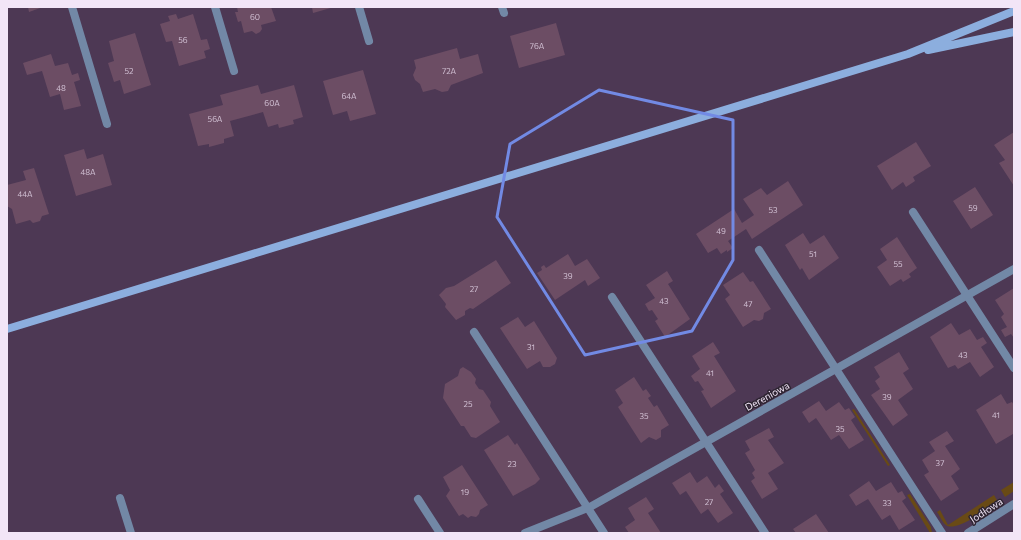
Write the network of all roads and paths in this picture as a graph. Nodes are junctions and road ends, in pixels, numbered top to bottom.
1 (72, 7) edge
2 (215, 7) edge
3 (359, 7) edge
4 (1014, 11) edge
5 (1014, 32) edge
6 (369, 41) dead end
7 (908, 54) junction
8 (234, 71) dead end
9 (107, 124) dead end
10 (913, 212) dead end
11 (759, 250) dead end
12 (1014, 269) edge
13 (967, 295) junction
14 (612, 297) dead end
15 (7, 329) edge
16 (474, 332) dead end
17 (836, 368) junction
18 (1014, 368) edge
19 (706, 442) junction
20 (120, 498) dead end
21 (418, 499) dead end
22 (1014, 504) edge
23 (587, 508) junction
24 (131, 533) edge
25 (440, 533) edge
26 (525, 533) edge
27 (604, 533) edge
28 (765, 533) edge
29 (942, 533) edge
30 (968, 533) edge

1 - 9 street
2 - 8 street
3 - 6 street
4 - 7 main road
5 - 7 main road
7 - 15 main road
10 - 13 street
11 - 17 street
12 - 13 street, Dereniowa
13 - 17 street, Dereniowa
13 - 18 street
14 - 19 street
16 - 23 street
17 - 19 street, Dereniowa
17 - 29 street
19 - 23 street, Dereniowa
19 - 28 street
20 - 24 street
21 - 25 street
22 - 30 street, Jodłowa
23 - 26 street, Dereniowa
23 - 27 street

